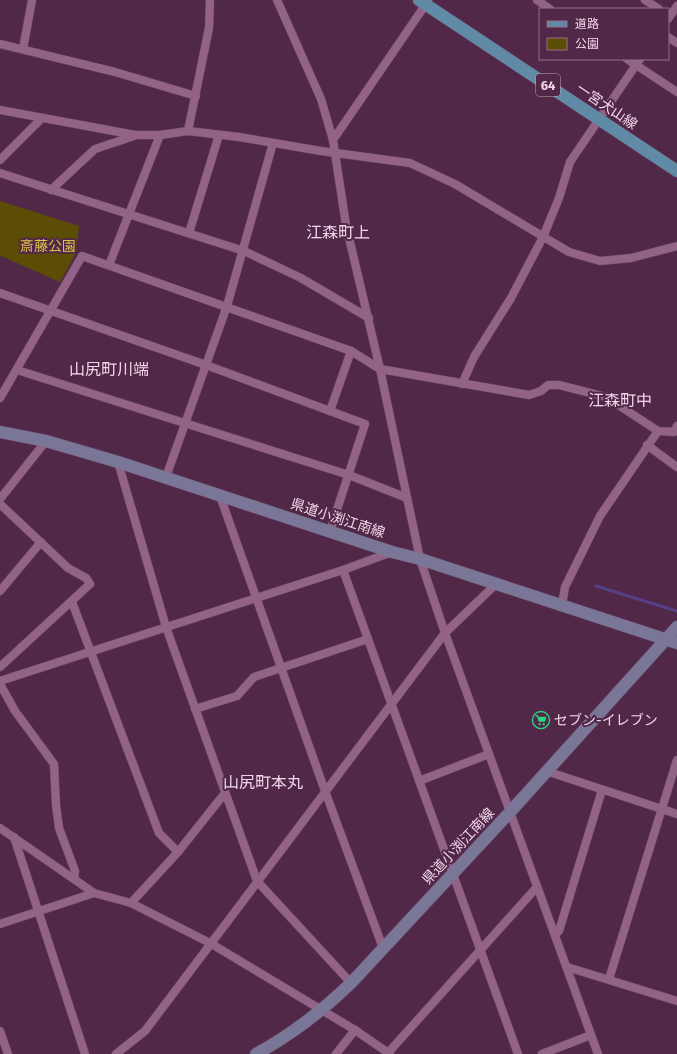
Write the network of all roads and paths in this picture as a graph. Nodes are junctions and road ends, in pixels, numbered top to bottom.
1 (32, 0) edge
2 (210, 0) edge
3 (277, 0) edge
4 (537, 0) edge
5 (645, 0) edge
6 (424, 1) edge
7 (677, 6) edge
8 (549, 8) edge
9 (657, 8) edge
10 (669, 16) edge
11 (0, 44) edge
12 (23, 50) junction
13 (638, 62) edge
14 (677, 92) edge
15 (196, 96) junction
16 (0, 110) edge
17 (42, 118) junction
18 (599, 118) junction
19 (188, 131) junction
20 (160, 135) junction
21 (218, 135) junction
22 (135, 136) junction
23 (333, 140) junction
24 (273, 143) junction
25 (334, 152) junction
26 (0, 160) edge
27 (677, 171) edge
28 (0, 173) edge
29 (51, 190) junction
30 (131, 214) junction
31 (189, 233) junction
32 (543, 237) junction
33 (677, 246) edge
34 (244, 250) junction
35 (109, 265) junction
36 (0, 293) edge
37 (227, 306) junction
38 (50, 310) junction
39 (369, 318) junction
40 (351, 351) junction
41 (206, 365) junction
42 (380, 369) junction
43 (17, 370) junction
44 (462, 384) junction
45 (0, 398) edge
46 (330, 411) junction
47 (186, 423) junction
48 (677, 426) edge
49 (658, 431) junction
50 (0, 432) edge
51 (46, 441) junction
52 (647, 445) junction
53 (118, 462) junction
54 (677, 467) edge
55 (348, 475) junction
56 (166, 477) junction
57 (220, 496) junction
58 (407, 498) junction
59 (0, 499) edge
60 (0, 504) edge
61 (330, 531) junction
62 (41, 542) junction
63 (392, 552) junction
64 (420, 559) junction
65 (343, 570) junction
66 (496, 584) junction
67 (0, 591) edge
68 (256, 597) junction
69 (72, 602) junction
70 (562, 605) junction
71 (166, 627) junction
72 (677, 627) edge
73 (445, 633) junction
74 (368, 639) junction
75 (671, 641) edge
76 (91, 651) junction
77 (0, 667) edge
78 (281, 668) junction
79 (1, 680) edge
80 (391, 705) junction
81 (195, 709) junction
82 (489, 754) junction
83 (677, 760) edge
84 (546, 771) junction
85 (419, 781) junction
86 (602, 790) junction
87 (325, 791) junction
88 (226, 793) junction
89 (661, 809) junction
90 (511, 811) junction
91 (677, 814) edge
92 (0, 828) edge
93 (14, 837) junction
94 (178, 852) junction
95 (453, 873) junction
96 (74, 879) junction
97 (257, 882) junction
98 (537, 887) junction
99 (94, 893) junction
100 (131, 903) junction
101 (38, 912) junction
102 (0, 924) edge
103 (555, 934) junction
104 (210, 943) junction
105 (383, 948) junction
106 (480, 952) junction
107 (566, 967) junction
108 (609, 979) junction
109 (351, 983) junction
110 (676, 999) edge
111 (322, 1010) junction
112 (355, 1030) junction
113 (0, 1031) edge
114 (591, 1035) junction
115 (127, 1051) edge
116 (388, 1053) edge
117 (8, 1054) edge
118 (85, 1054) edge
119 (116, 1054) edge
120 (256, 1054) edge
121 (336, 1054) edge
122 (518, 1054) edge
123 (542, 1054) edge
124 (598, 1054) edge

1 - 12 street
2 - 15 street
3 - 23 street
4 - 8 street
5 - 9 street
6 - 18 main road, 一宮犬山線 / 64
6 - 23 street
7 - 10 street
11 - 12 street
12 - 15 street
13 - 14 street
13 - 18 street
15 - 19 street
16 - 17 street
17 - 22 street
17 - 26 street
18 - 27 main road, 一宮犬山線 / 64
18 - 32 street
19 - 20 street
19 - 21 street
20 - 22 street
20 - 30 street
21 - 24 street
21 - 31 street
22 - 29 street
23 - 25 street
24 - 25 street
24 - 34 street
25 - 32 street
25 - 39 street
28 - 29 street
29 - 30 street
30 - 31 street
30 - 35 street
31 - 34 street
32 - 33 street
32 - 44 street
34 - 37 street
34 - 39 street
35 - 37 street
35 - 38 street
36 - 38 street
37 - 40 street
37 - 41 street
38 - 41 street
38 - 43 street
39 - 42 street
40 - 42 street
40 - 46 street
41 - 46 street
41 - 47 street
42 - 44 street
42 - 58 street
43 - 45 street
43 - 47 street
44 - 49 street
46 - 55 street
47 - 55 street
47 - 56 street
48 - 49 street
49 - 52 street
50 - 51 main road, 県道小渕江南線
51 - 53 main road, 県道小渕江南線
51 - 59 street
52 - 54 street
52 - 70 street
53 - 56 main road, 県道小渕江南線
53 - 71 street
55 - 58 street
55 - 61 street
56 - 57 main road, 県道小渕江南線
57 - 61 main road, 県道小渕江南線
57 - 68 street
58 - 64 street
60 - 62 street
61 - 63 main road, 県道小渕江南線
62 - 67 street
62 - 69 street
63 - 64 main road, 県道小渕江南線
63 - 65 street
64 - 66 main road, 県道小渕江南線
64 - 73 street
65 - 68 street
65 - 74 street
66 - 70 main road, 県道小渕江南線
66 - 73 street
68 - 71 street
68 - 78 street
69 - 76 street
69 - 77 street
70 - 75 main road, 県道小渕江南線
71 - 76 street
71 - 81 street
72 - 75 main road, 県道小渕江南線
73 - 80 street
73 - 82 street
74 - 78 street
74 - 80 street
75 - 84 main road, 県道小渕江南線
76 - 79 street
76 - 94 street
78 - 81 street
78 - 87 street
79 - 96 street
80 - 85 street
80 - 87 street
81 - 88 street
82 - 85 street
82 - 90 street
83 - 89 street
84 - 86 street
84 - 90 main road, 県道小渕江南線
85 - 95 street
86 - 89 street
86 - 103 street
87 - 97 street
87 - 105 street
88 - 94 street
88 - 97 street
89 - 91 street
89 - 108 street
90 - 95 main road, 県道小渕江南線
90 - 98 street
92 - 93 street
93 - 96 street
93 - 101 street
94 - 100 street
95 - 105 main road, 県道小渕江南線
95 - 106 street
96 - 99 street
97 - 104 street
97 - 109 street
98 - 103 street
98 - 106 street
99 - 100 street
99 - 101 street
100 - 104 street
101 - 102 street
101 - 118 street
103 - 107 street
104 - 111 street
104 - 115 street
105 - 109 main road, 県道小渕江南線
106 - 116 street
106 - 122 street
107 - 108 street
107 - 114 street
108 - 110 street
109 - 111 main road, 県道小渕江南線
111 - 112 street
111 - 120 main road, 県道小渕江南線
112 - 116 street
112 - 121 street
113 - 117 street
114 - 123 street
114 - 124 street
115 - 119 street

